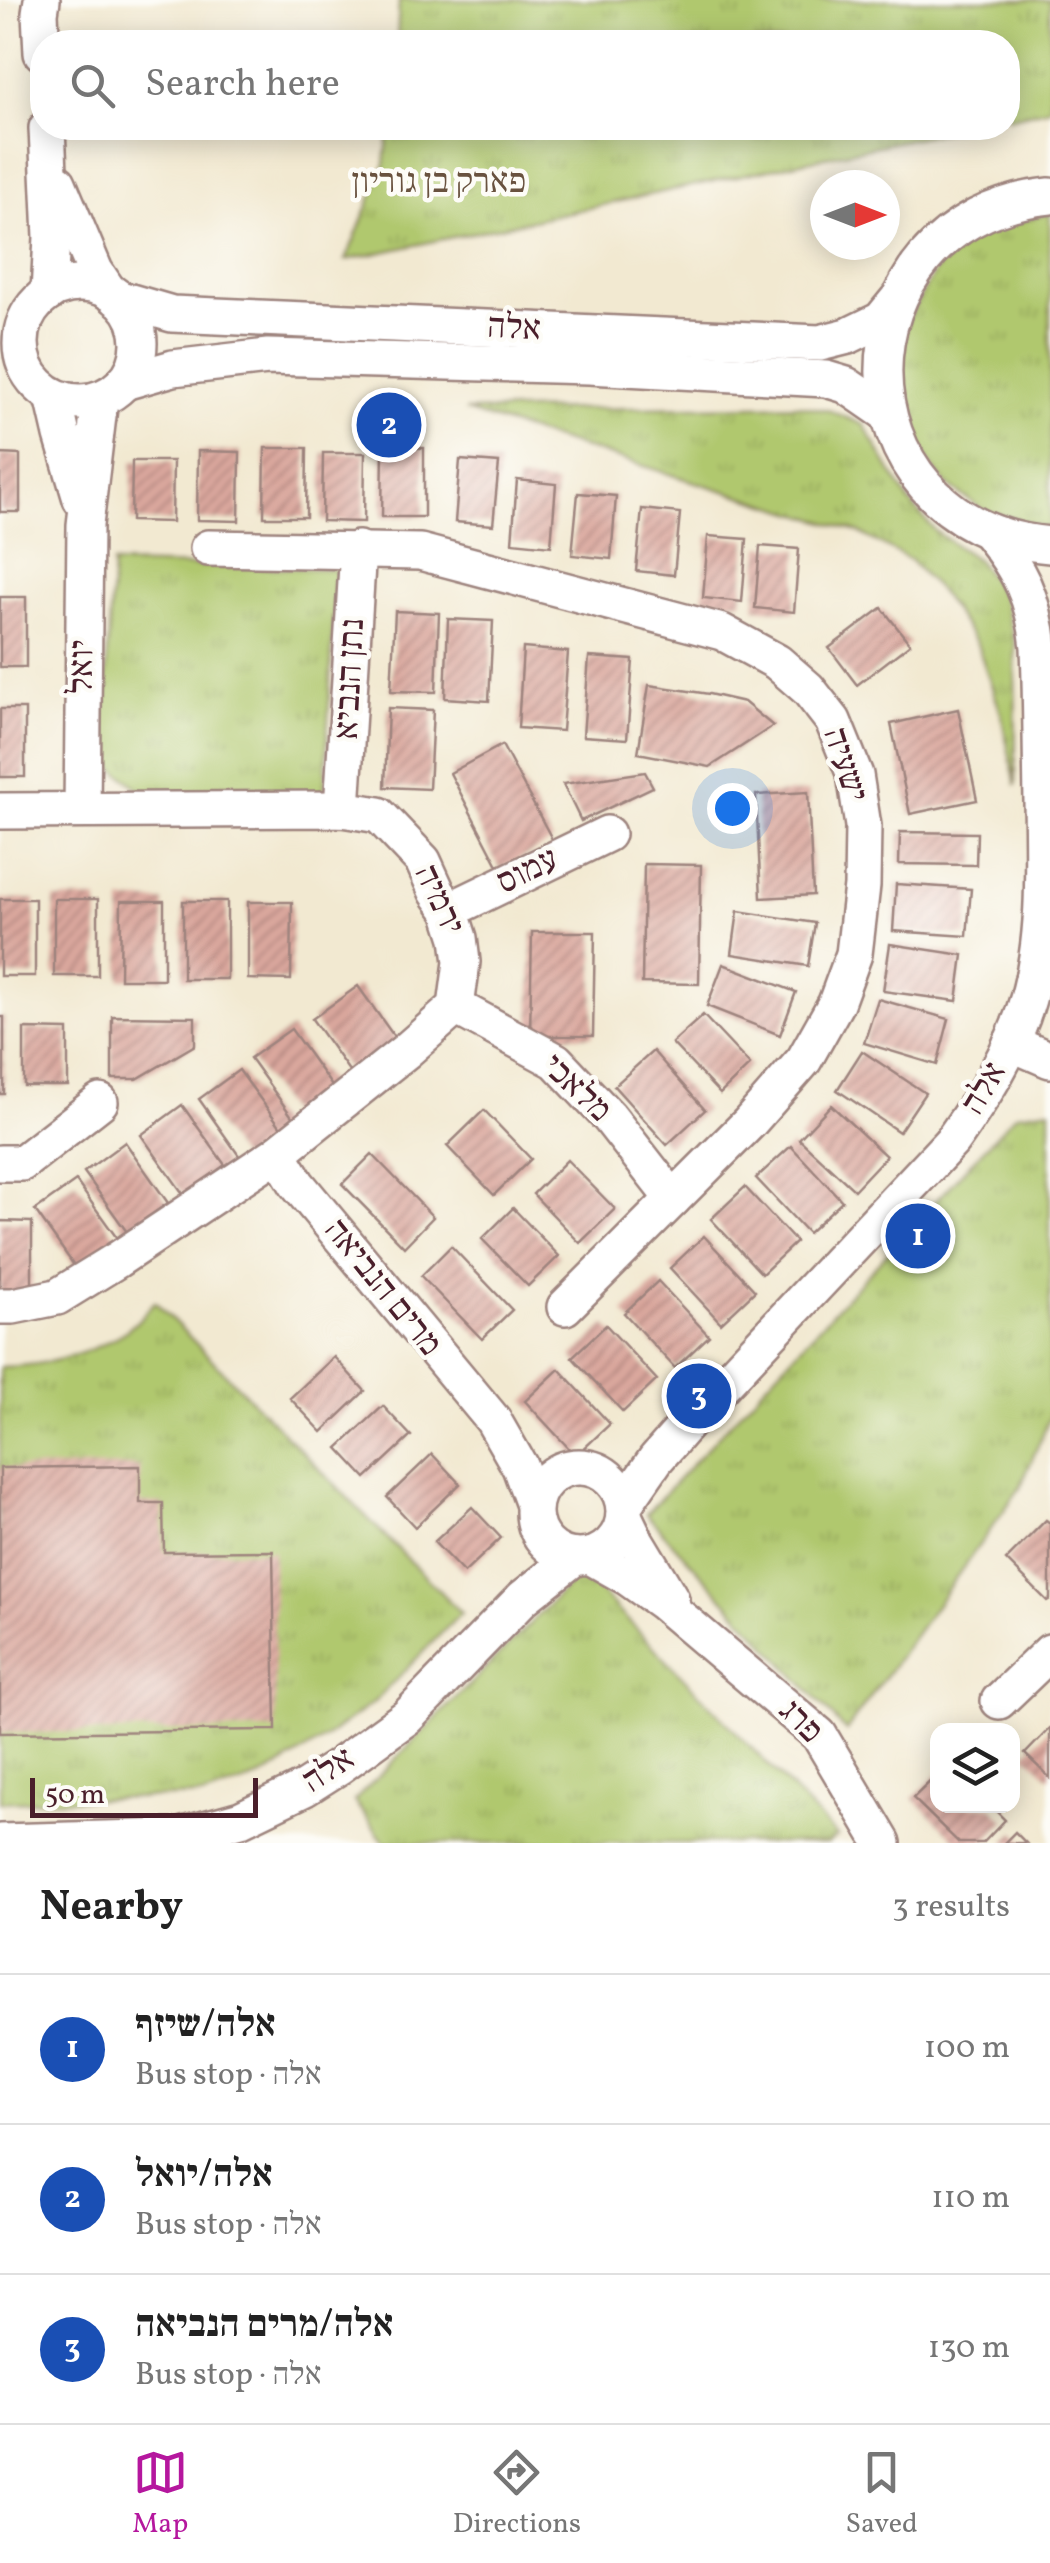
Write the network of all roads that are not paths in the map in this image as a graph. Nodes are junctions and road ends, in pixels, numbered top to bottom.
1 (42, 0) edge
2 (41, 30) edge
3 (49, 140) edge
4 (50, 164) junction
5 (1050, 196) edge
6 (112, 295) junction
7 (45, 296) junction
8 (899, 298) junction
9 (0, 315) edge
10 (28, 379) edge
11 (112, 390) junction
12 (888, 414) junction
13 (85, 524) junction
14 (988, 532) junction
15 (1050, 546) edge
16 (208, 548) dead end
17 (358, 549) junction
18 (1050, 614) edge
19 (1040, 670) junction
20 (1046, 739) edge
21 (342, 808) junction
22 (82, 810) junction
23 (0, 811) edge
24 (607, 834) dead end
25 (450, 910) junction
26 (456, 1007) junction
27 (1012, 1043) junction
28 (1050, 1060) edge
29 (100, 1102) dead end
30 (278, 1153) junction
31 (0, 1163) edge
32 (673, 1199) junction
33 (0, 1306) edge
34 (565, 1307) dead end
35 (700, 1409) junction
36 (492, 1420) junction
37 (586, 1469) junction
38 (624, 1510) junction
39 (537, 1520) junction
40 (583, 1556) junction
41 (690, 1624) junction
42 (496, 1625) junction
43 (1050, 1652) edge
44 (999, 1701) dead end
45 (0, 1842) edge
46 (91, 1842) edge
47 (883, 1843) edge

1 - 2 street
3 - 4 street
4 - 6 street
4 - 7 street
5 - 8 street
6 - 7 street
6 - 8 street, אלה
6 - 11 street
7 - 9 street
7 - 10 street
8 - 12 street
10 - 11 street
10 - 13 street, יואל
11 - 12 street, אלה
11 - 13 street, יואל
12 - 14 street
13 - 22 street, יואל
14 - 15 street
14 - 19 street, אלה
16 - 17 street, ישעיה
17 - 21 street, נתן הנביא
17 - 32 street, ישעיה
18 - 19 street, אלה
19 - 20 street, אלה
20 - 27 street, אלה
21 - 22 street, ירמיה
21 - 25 street, ירמיה
22 - 23 street, ירמיה
24 - 25 street, עמוס
25 - 26 street, ירמיה
26 - 30 street
26 - 32 street, מלאכי
27 - 28 street
27 - 35 street, אלה
29 - 31 street
30 - 33 street
30 - 36 street, מרים הנביאה
32 - 34 street, ישעיה
35 - 37 street, אלה
35 - 38 street, אלה
36 - 37 street, מרים הנביאה
36 - 39 street, מרים הנביאה
37 - 38 street
37 - 39 street
38 - 40 street
38 - 41 street, פרג
39 - 40 street
39 - 42 street, אלה
40 - 41 street, פרג
40 - 42 street, אלה
41 - 47 street, פרג
42 - 46 street, אלה
43 - 44 street
45 - 46 street, אלה

